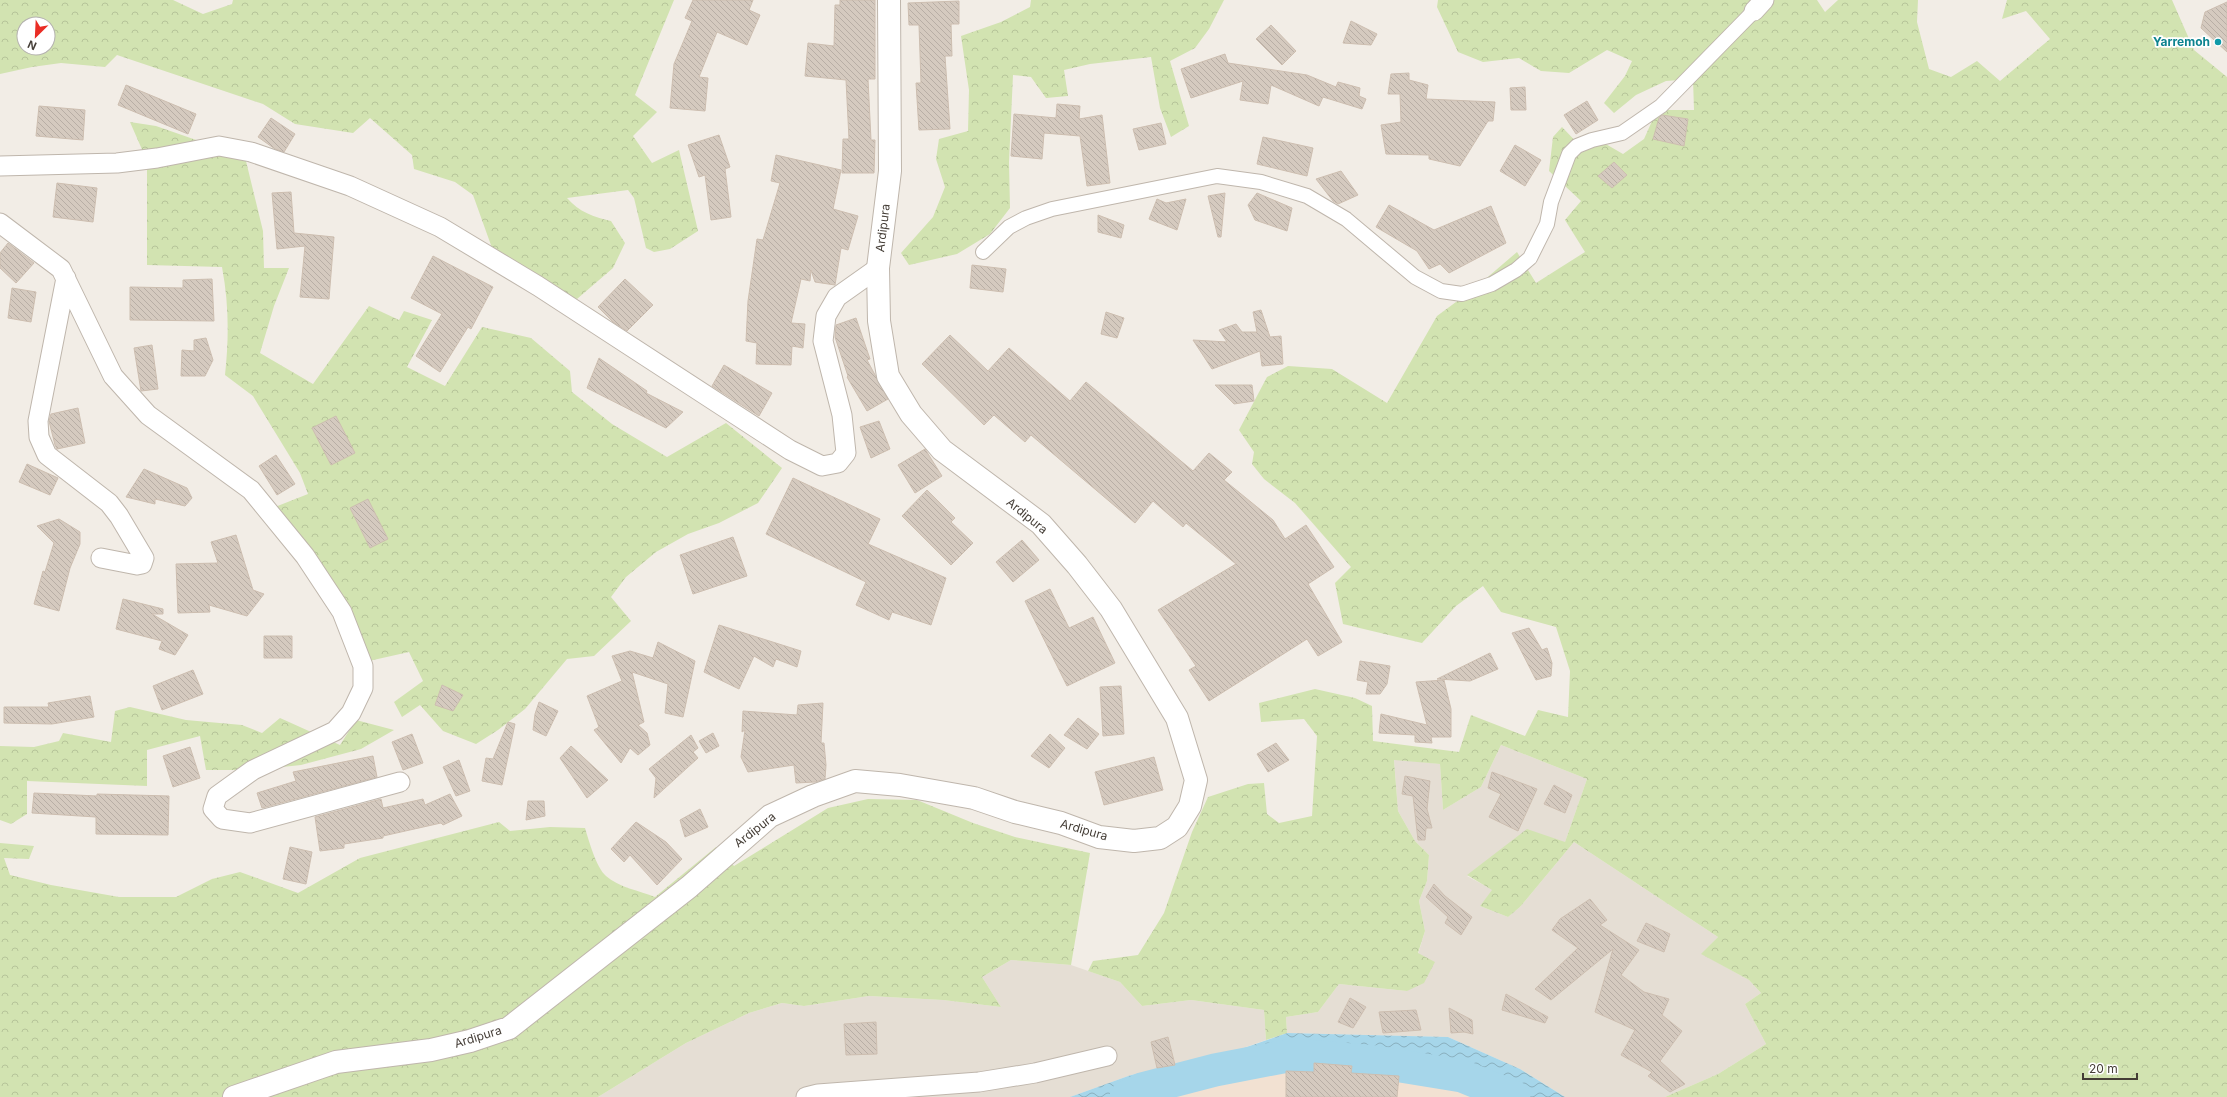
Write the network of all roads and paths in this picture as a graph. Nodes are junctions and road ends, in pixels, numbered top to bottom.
1 (889, 0) edge
2 (1759, 5) edge
3 (0, 166) edge
4 (0, 223) edge
5 (983, 252) dead end
6 (878, 268) junction
7 (66, 278) junction
8 (101, 558) dead end
9 (400, 782) dead end
10 (1107, 1056) dead end
11 (234, 1097) edge
12 (806, 1097) edge

1 - 6 street, Ardipura
2 - 5 street
3 - 6 street
4 - 7 street
6 - 11 street, Ardipura
7 - 8 street
7 - 9 street
10 - 12 street

